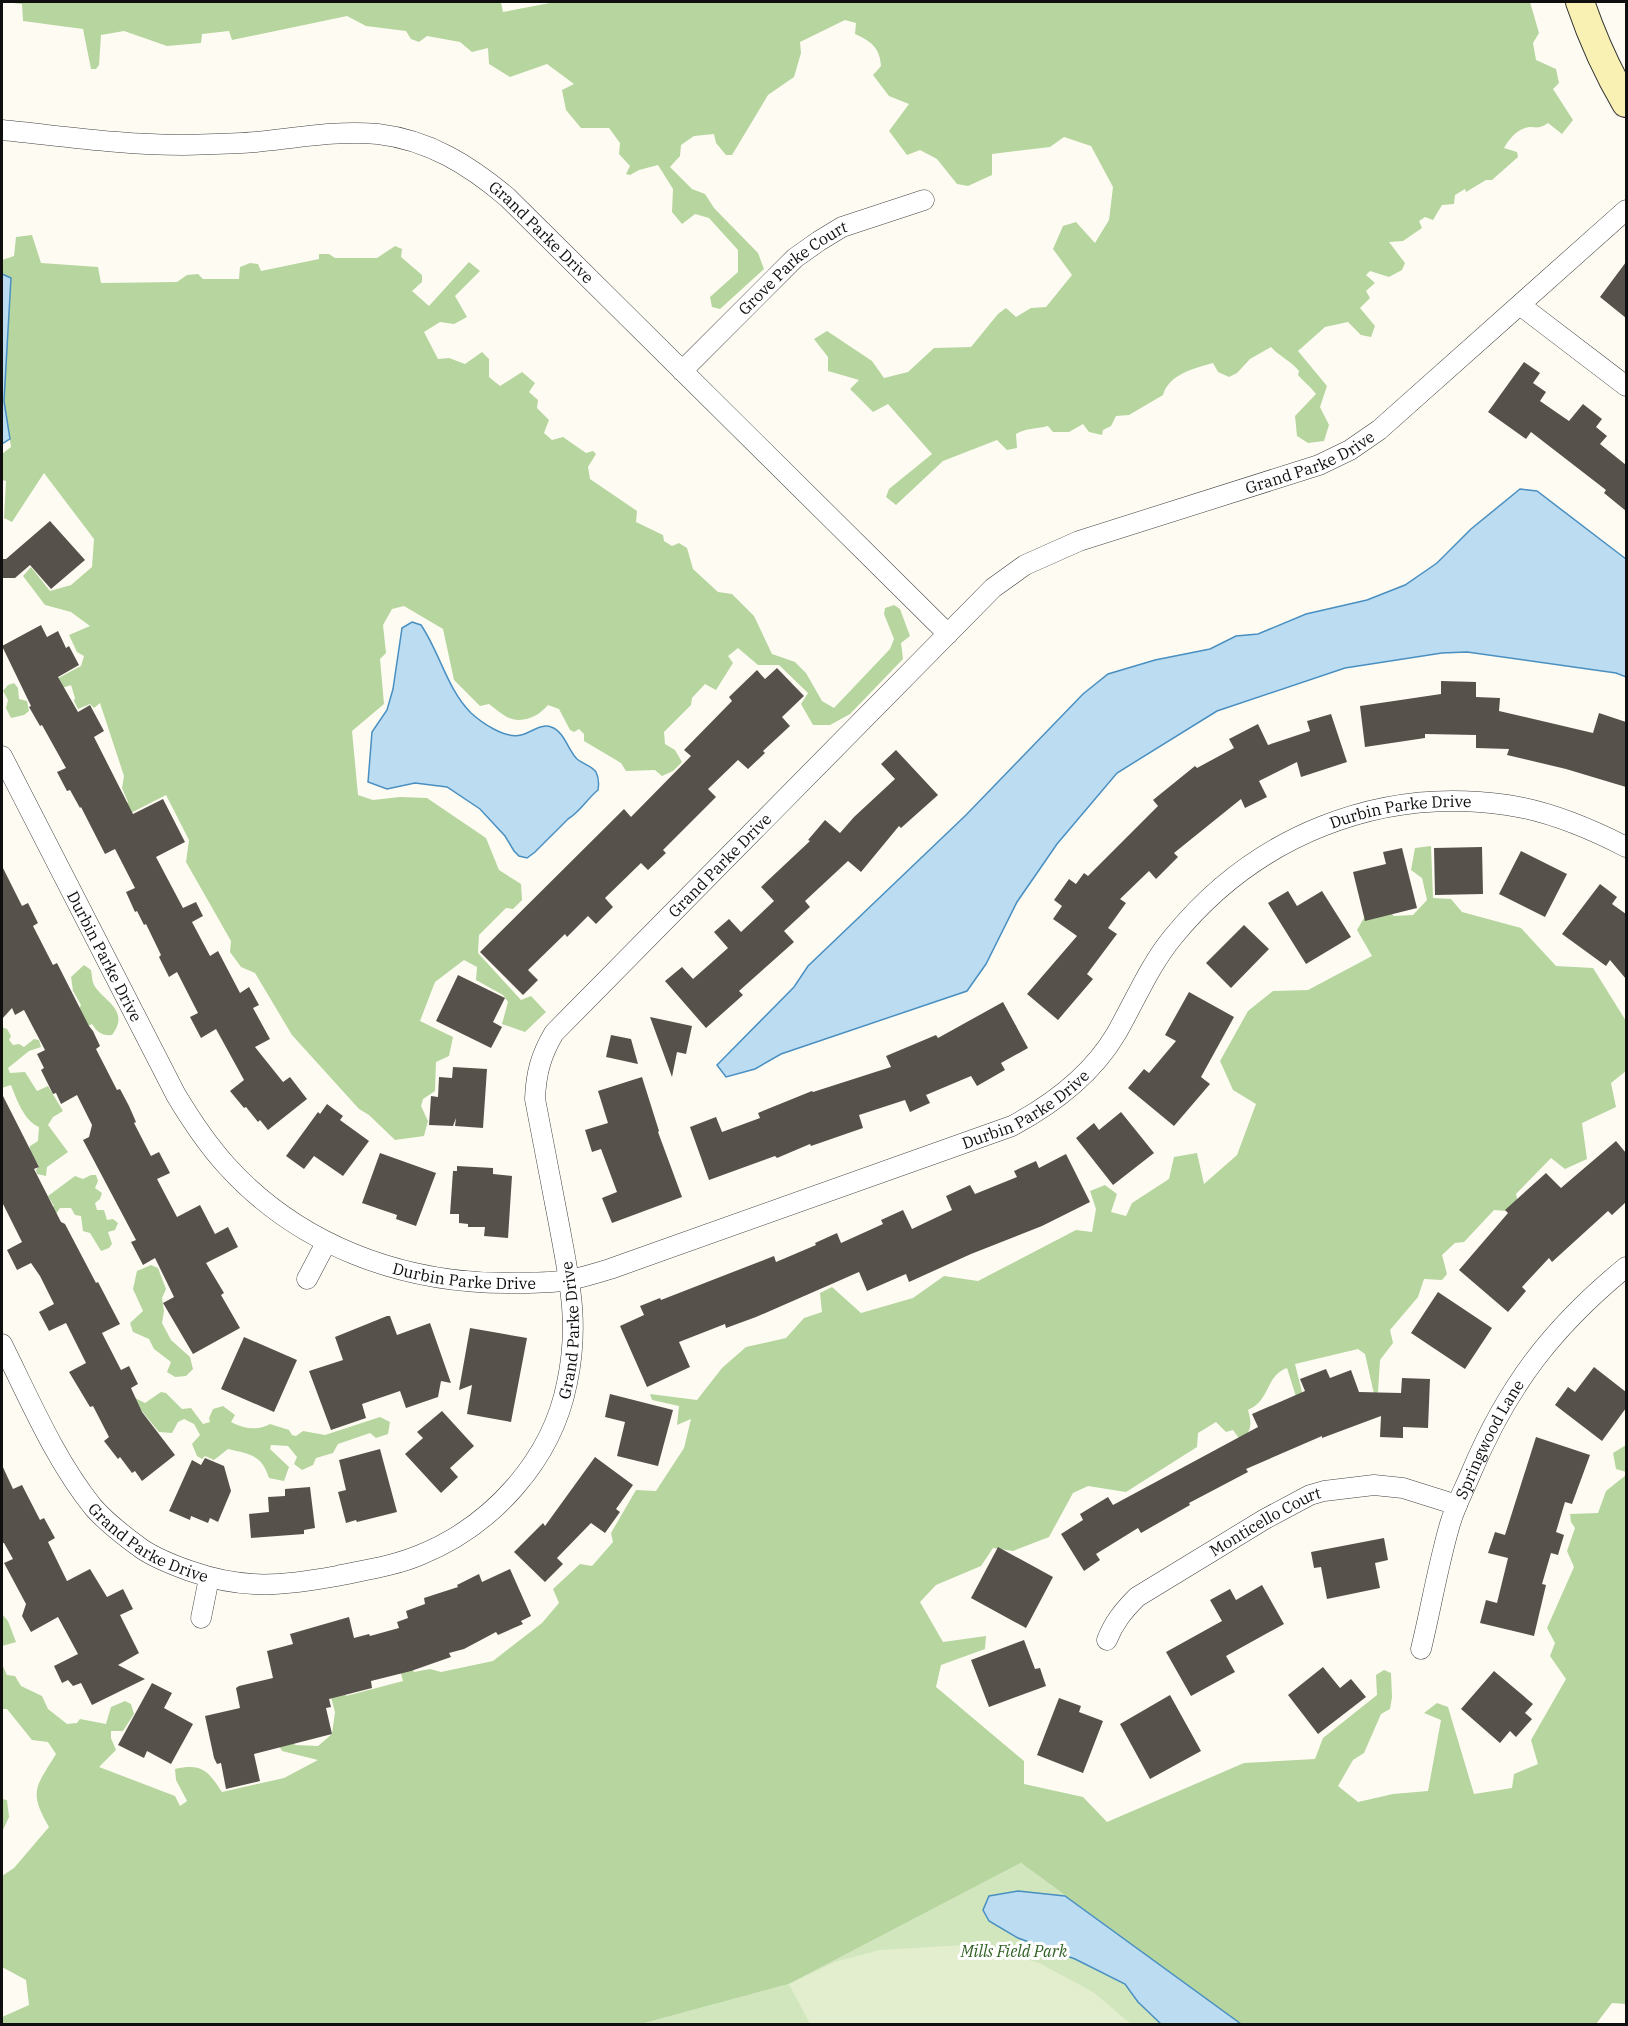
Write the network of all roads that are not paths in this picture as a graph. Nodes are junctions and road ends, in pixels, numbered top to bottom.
1 (1580, 2) edge
2 (1626, 103) edge
3 (2, 130) edge
4 (924, 200) dead end
5 (1626, 210) edge
6 (1520, 305) junction
7 (682, 371) junction
8 (1626, 386) edge
9 (948, 634) junction
10 (2, 756) edge
11 (1626, 847) edge
12 (326, 1243) junction
13 (1626, 1267) edge
14 (307, 1279) dead end
15 (569, 1280) junction
16 (2, 1344) edge
17 (1457, 1505) junction
18 (209, 1578) junction
19 (201, 1618) dead end
20 (1107, 1640) dead end
21 (1421, 1649) dead end

1 - 2 street
3 - 7 street, Grand Parke Drive
4 - 7 street, Grove Parke Court
5 - 6 street, Grand Parke Drive
6 - 8 street
6 - 9 street, Grand Parke Drive
7 - 9 street, Grand Parke Drive
9 - 15 street, Grand Parke Drive
10 - 12 street, Durbin Parke Drive
11 - 15 street, Durbin Parke Drive
12 - 14 street
12 - 15 street, Durbin Parke Drive
13 - 17 street, Springwood Lane
15 - 18 street, Grand Parke Drive
16 - 18 street, Grand Parke Drive
17 - 20 street, Monticello Court
17 - 21 street, Springwood Lane
18 - 19 street

